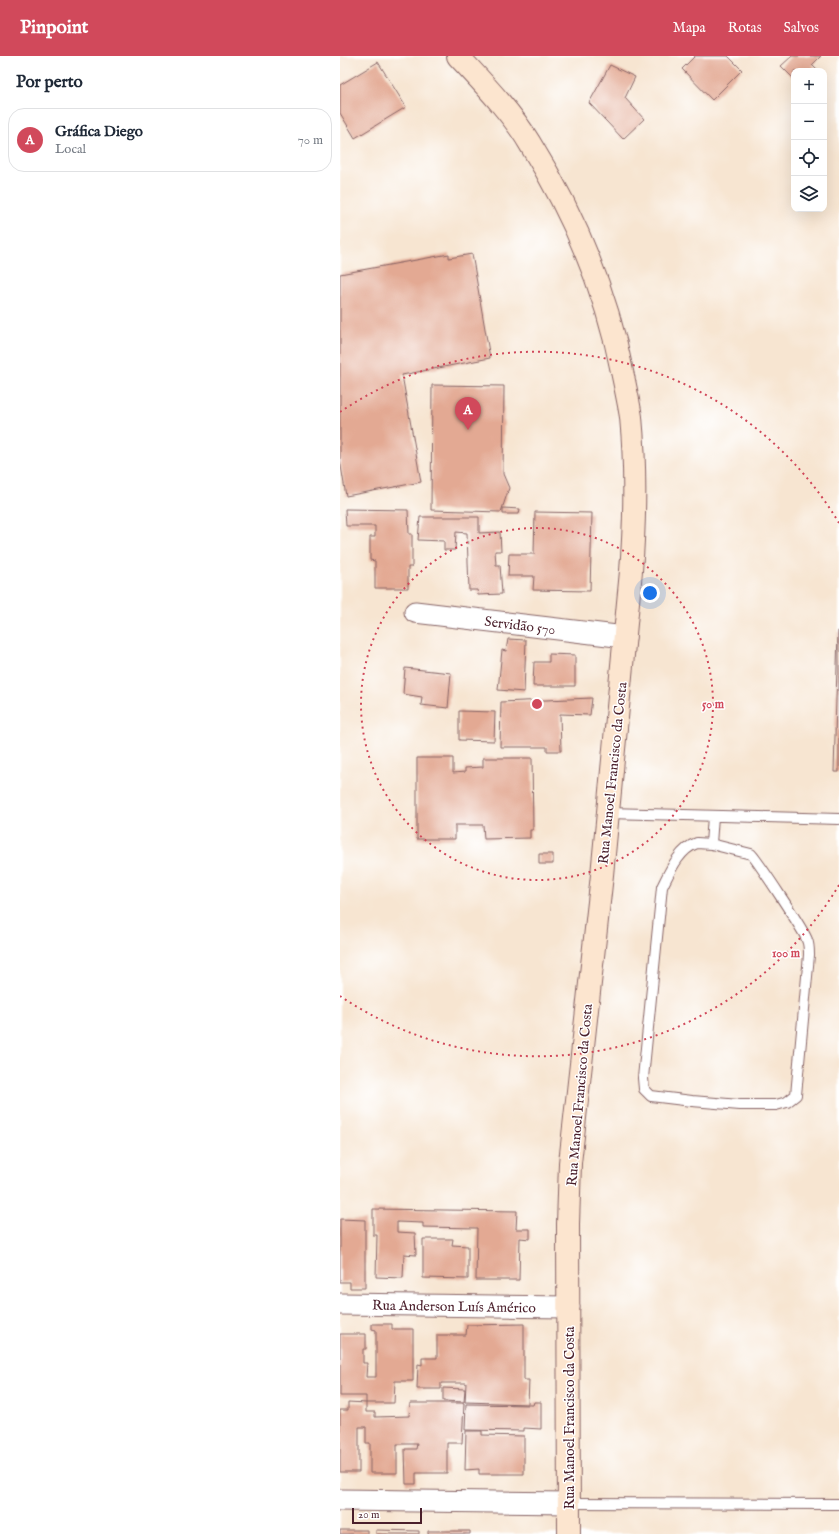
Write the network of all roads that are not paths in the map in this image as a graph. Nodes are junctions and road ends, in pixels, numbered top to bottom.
1 (458, 56) edge
2 (415, 612) dead end
3 (625, 637) junction
4 (608, 813) junction
5 (713, 816) junction
6 (839, 819) edge
7 (711, 844) junction
8 (340, 1304) edge
9 (569, 1307) junction
10 (340, 1500) edge
11 (569, 1503) junction
12 (839, 1504) edge
13 (569, 1534) edge

1 - 3 main road, Rua Manoel Francisco da Costa
2 - 3 street, Servidão 570
3 - 4 main road, Rua Manoel Francisco da Costa
4 - 5 lane
4 - 9 main road, Rua Manoel Francisco da Costa
5 - 6 lane
5 - 7 lane
7 - 7 lane
8 - 9 street, Rua Anderson Luís Américo
9 - 11 main road, Rua Manoel Francisco da Costa
10 - 11 street
11 - 12 lane
11 - 13 main road, Rua Manoel Francisco da Costa

